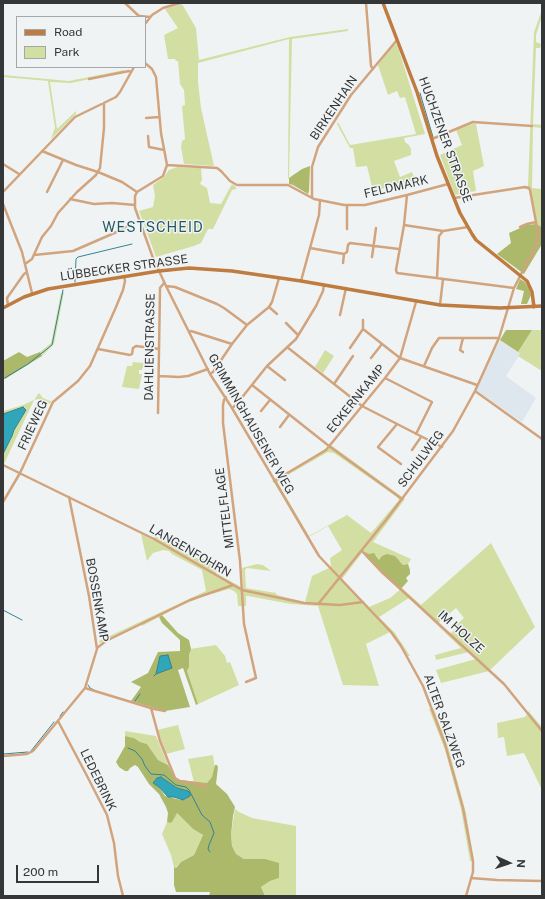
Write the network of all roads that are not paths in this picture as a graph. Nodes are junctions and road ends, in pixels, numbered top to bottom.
1 (125, 3) edge
2 (180, 3) edge
3 (366, 3) edge
4 (383, 3) edge
5 (140, 16) edge
6 (146, 17) edge
7 (150, 17) junction
8 (146, 23) edge
9 (398, 40) junction
10 (146, 64) edge
11 (133, 68) edge
12 (373, 69) junction
13 (131, 72) junction
14 (89, 79) dead end
15 (104, 103) junction
16 (159, 117) junction
17 (146, 118) dead end
18 (532, 126) dead end
19 (148, 136) dead end
20 (431, 139) junction
21 (164, 150) junction
22 (42, 151) junction
23 (63, 160) junction
24 (3, 164) edge
25 (167, 165) junction
26 (98, 172) junction
27 (19, 174) junction
28 (448, 184) junction
29 (3, 192) edge
30 (47, 192) dead end
31 (137, 192) junction
32 (407, 195) junction
33 (312, 198) junction
34 (454, 198) junction
35 (70, 199) junction
36 (320, 200) junction
37 (3, 204) edge
38 (135, 205) junction
39 (347, 205) junction
40 (140, 220) junction
41 (536, 222) junction
42 (404, 225) junction
43 (468, 227) junction
44 (520, 227) dead end
45 (376, 228) dead end
46 (347, 229) dead end
47 (443, 231) junction
48 (373, 246) junction
49 (310, 248) junction
50 (399, 249) junction
51 (344, 254) junction
52 (34, 255) junction
53 (372, 257) dead end
54 (343, 263) dead end
55 (25, 264) junction
56 (158, 271) junction
57 (27, 272) junction
58 (520, 275) junction
59 (124, 276) junction
60 (279, 277) junction
61 (437, 278) junction
62 (443, 279) junction
63 (301, 280) junction
64 (324, 284) junction
65 (165, 285) junction
66 (346, 288) junction
67 (514, 288) junction
68 (32, 294) junction
69 (416, 302) junction
70 (8, 305) junction
71 (440, 305) junction
72 (534, 306) junction
73 (542, 306) edge
74 (269, 307) junction
75 (3, 308) edge
76 (508, 308) junction
77 (277, 314) dead end
78 (340, 315) dead end
79 (363, 320) dead end
80 (286, 322) dead end
81 (247, 325) junction
82 (363, 328) junction
83 (189, 332) junction
84 (298, 335) junction
85 (463, 338) junction
86 (499, 338) junction
87 (232, 344) junction
88 (382, 344) junction
89 (287, 347) junction
90 (350, 348) dead end
91 (98, 349) junction
92 (159, 349) junction
93 (463, 352) dead end
94 (353, 356) dead end
95 (371, 358) dead end
96 (400, 358) junction
97 (267, 366) junction
98 (424, 366) junction
99 (208, 369) junction
100 (210, 374) junction
101 (159, 376) junction
102 (385, 378) junction
103 (285, 380) dead end
104 (334, 384) junction
105 (252, 385) junction
106 (477, 385) junction
107 (475, 391) junction
108 (226, 398) junction
109 (270, 400) junction
110 (362, 406) junction
111 (232, 408) junction
112 (262, 411) dead end
113 (158, 413) dead end
114 (289, 415) junction
115 (397, 424) junction
116 (280, 427) dead end
117 (416, 434) junction
118 (421, 437) junction
119 (542, 439) edge
120 (329, 446) junction
121 (442, 447) junction
122 (412, 450) dead end
123 (401, 464) dead end
124 (3, 465) edge
125 (20, 473) junction
126 (274, 481) junction
127 (68, 497) junction
128 (402, 499) junction
129 (3, 502) edge
130 (362, 551) junction
131 (340, 578) junction
132 (233, 586) junction
133 (242, 590) junction
134 (363, 602) junction
135 (319, 604) junction
136 (97, 642) junction
137 (101, 644) junction
138 (97, 649) junction
139 (246, 682) dead end
140 (85, 688) junction
141 (151, 708) junction
142 (165, 711) dead end
143 (58, 722) junction
144 (542, 731) edge
145 (3, 756) edge
146 (207, 787) dead end
147 (471, 878) junction
148 (542, 881) edge
149 (123, 896) edge
150 (466, 896) edge

1 - 5 street
2 - 7 street
3 - 12 street
4 - 9 main road, HUCHZENER STRASSE
6 - 7 street
7 - 8 street
9 - 12 street, BIRKENHAIN
9 - 20 main road, HUCHZENER STRASSE
10 - 16 street
11 - 13 street
12 - 33 street, BIRKENHAIN
13 - 14 street
13 - 15 street
15 - 22 street
15 - 26 street
16 - 17 street
16 - 21 street
18 - 20 street
19 - 21 street
20 - 28 main road, HUCHZENER STRASSE
21 - 25 street
22 - 23 street
22 - 27 street
23 - 26 street
23 - 30 street
24 - 27 street
25 - 31 street
25 - 33 street, FELDMARK
26 - 31 street
26 - 35 street
27 - 29 street
28 - 32 street, FELDMARK
28 - 34 main road, HUCHZENER STRASSE
31 - 38 street
32 - 39 street, FELDMARK
32 - 42 street
33 - 36 street, FELDMARK
34 - 41 street, SCHULWEG
34 - 43 main road, HUCHZENER STRASSE
35 - 38 street
35 - 52 street
36 - 39 street, FELDMARK
36 - 49 street
37 - 55 street
38 - 40 street, GRIMMINGHAUSENER WEG
39 - 46 street
40 - 52 street
40 - 56 street, GRIMMINGHAUSENER WEG
41 - 44 street
41 - 58 street, SCHULWEG
42 - 47 street
42 - 50 street
43 - 47 street
43 - 58 main road, HUCHZENER STRASSE
45 - 48 street
47 - 61 street
48 - 50 street
48 - 51 street
48 - 53 street
49 - 51 street
49 - 63 street
50 - 61 street
51 - 54 street
52 - 55 street
55 - 57 street
56 - 59 main road, LÜBBECKER STRASSE
56 - 60 main road, LÜBBECKER STRASSE
56 - 65 street, GRIMMINGHAUSENER WEG
57 - 68 street
57 - 70 street
58 - 67 street, SCHULWEG
58 - 72 main road, HUCHZENER STRASSE
59 - 68 main road, LÜBBECKER STRASSE
59 - 91 street, FRIEWEG
60 - 63 main road, LÜBBECKER STRASSE
60 - 74 street
61 - 62 street
62 - 67 street
62 - 71 street
63 - 64 main road, LÜBBECKER STRASSE
64 - 66 main road, LÜBBECKER STRASSE
64 - 84 street
65 - 81 street
65 - 83 street, GRIMMINGHAUSENER WEG
65 - 92 street, DAHLIENSTRASSE
66 - 69 main road, LÜBBECKER STRASSE
66 - 78 street
67 - 76 street, SCHULWEG
68 - 70 main road, LÜBBECKER STRASSE
69 - 71 main road, LÜBBECKER STRASSE
69 - 96 street, ECKERNKAMP
70 - 75 main road, LÜBBECKER STRASSE
71 - 76 main road, LÜBBECKER STRASSE
72 - 73 main road, LÜBBECKER STRASSE
72 - 76 main road, LÜBBECKER STRASSE
74 - 77 street
74 - 81 street
76 - 86 street, SCHULWEG
79 - 82 street
80 - 84 street
81 - 87 street
82 - 88 street
82 - 90 street
83 - 87 street
83 - 99 street, GRIMMINGHAUSENER WEG
84 - 89 street
85 - 86 street
85 - 93 street
85 - 98 street
86 - 106 street, SCHULWEG
87 - 100 street
88 - 95 street
88 - 96 street
89 - 97 street
89 - 104 street
91 - 92 street
91 - 125 street, FRIEWEG
92 - 101 street, DAHLIENSTRASSE
94 - 104 street
96 - 98 street
96 - 102 street, ECKERNKAMP
97 - 103 street
97 - 105 street
98 - 106 street
99 - 100 street, GRIMMINGHAUSENER WEG
99 - 101 street
100 - 108 street, GRIMMINGHAUSENER WEG
101 - 113 street, DAHLIENSTRASSE
102 - 110 street, ECKERNKAMP
102 - 117 street
104 - 110 street
105 - 109 street
105 - 111 street
106 - 107 street, SCHULWEG
107 - 119 street
107 - 121 street, SCHULWEG
108 - 111 street, GRIMMINGHAUSENER WEG
108 - 133 street, MITTELFLAGE
109 - 112 street
109 - 114 street
110 - 115 street
110 - 120 street, ECKERNKAMP
111 - 126 street, GRIMMINGHAUSENER WEG
114 - 116 street
114 - 120 street
115 - 117 street
115 - 123 street
117 - 118 street
118 - 121 street
118 - 122 street
120 - 126 street, ECKERNKAMP
120 - 128 street
121 - 128 street, SCHULWEG
124 - 125 street, LANGENFOHRN
125 - 127 street, LANGENFOHRN
125 - 129 street, FRIEWEG
126 - 131 street, GRIMMINGHAUSENER WEG
127 - 132 street, LANGENFOHRN
127 - 136 street, BOSSENKAMP
128 - 130 street, SCHULWEG
130 - 131 street, SCHULWEG
130 - 144 street, IM HOLZE
131 - 134 street, ALTER SALZWEG
131 - 135 street, SCHULWEG
132 - 133 street, LANGENFOHRN
132 - 137 street
133 - 135 street, LANGENFOHRN
133 - 139 street, MITTELFLAGE
134 - 135 street, LANGENFOHRN
134 - 147 street, ALTER SALZWEG
136 - 137 street
136 - 138 street, BOSSENKAMP
137 - 138 street
138 - 140 street, BOSSENKAMP
140 - 141 street
140 - 143 street, BOSSENKAMP
141 - 142 street
141 - 146 street
143 - 145 street, BOSSENKAMP
143 - 149 street, LEDEBRINK
147 - 148 street
147 - 150 street, ALTER SALZWEG

